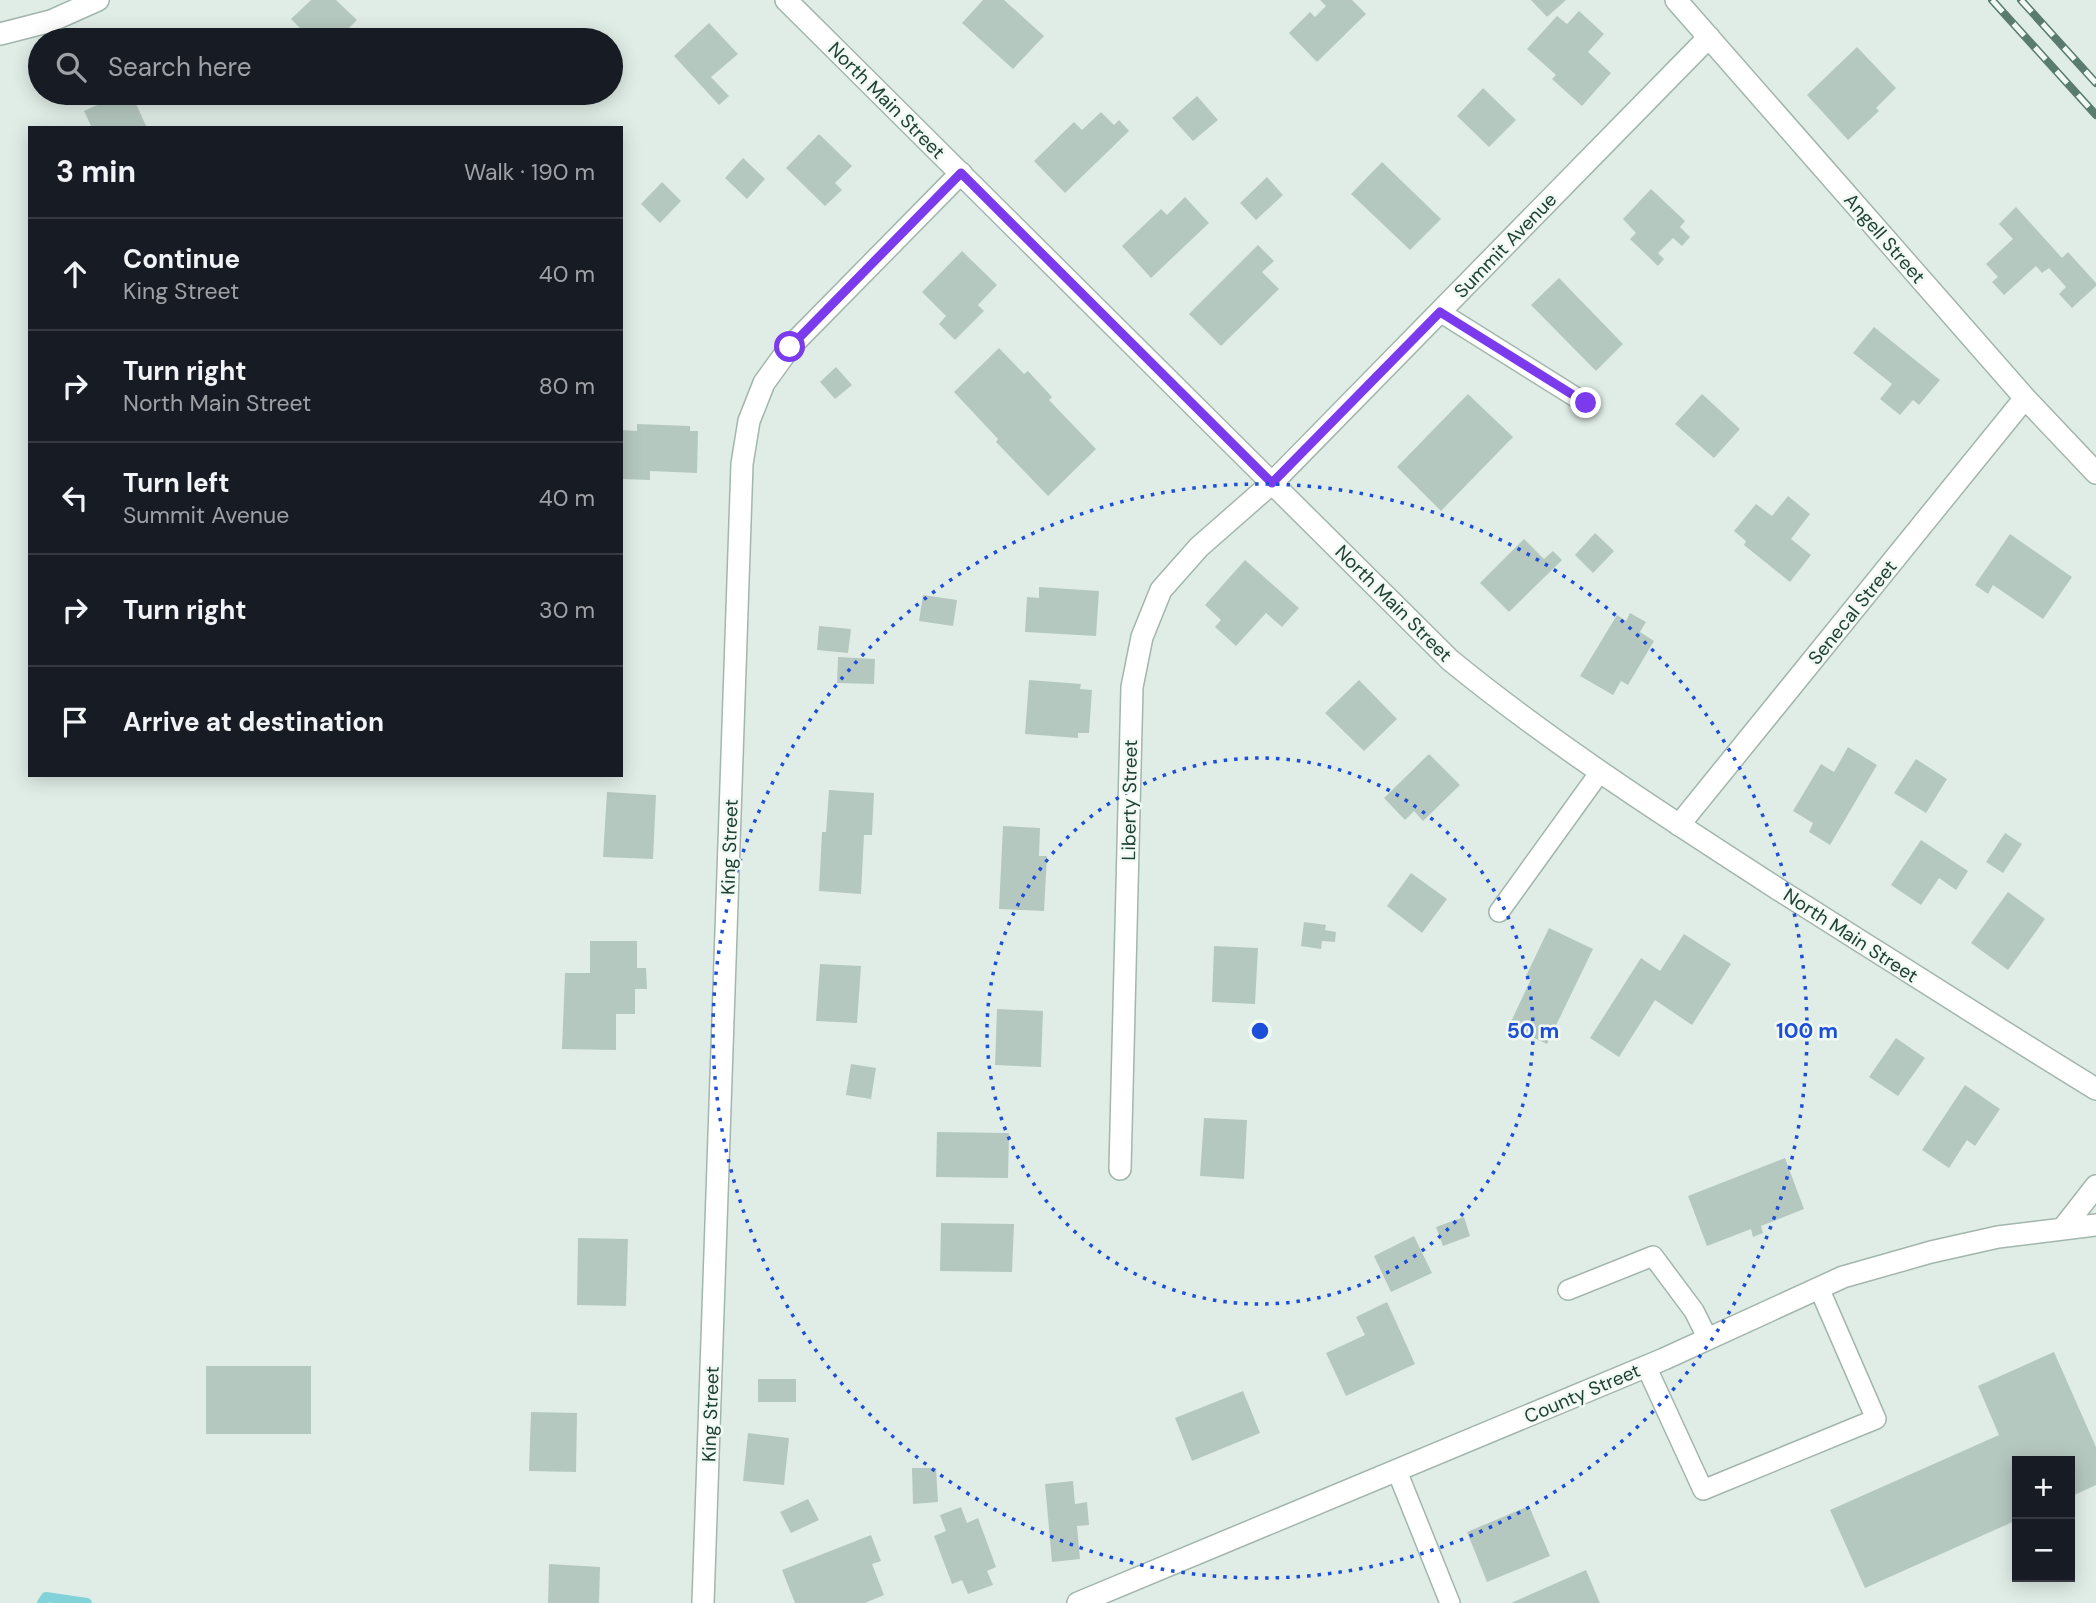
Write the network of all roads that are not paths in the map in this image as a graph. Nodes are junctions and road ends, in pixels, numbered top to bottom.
1 (98, 0) edge
2 (786, 0) edge
3 (1676, 0) edge
4 (0, 34) edge
5 (1709, 37) junction
6 (961, 173) junction
7 (1440, 312) junction
8 (2025, 398) junction
9 (1586, 403) dead end
10 (2096, 473) edge
11 (1272, 483) junction
12 (1600, 772) junction
13 (1679, 825) junction
14 (1499, 912) dead end
15 (2096, 1089) edge
16 (1120, 1169) dead end
17 (2096, 1186) edge
18 (2096, 1224) edge
19 (2064, 1227) junction
20 (1819, 1289) junction
21 (1568, 1290) dead end
22 (1708, 1339) junction
23 (1646, 1366) junction
24 (1397, 1471) junction
25 (704, 1603) edge
26 (1079, 1603) edge
27 (1450, 1603) edge

1 - 4 street
2 - 6 street, North Main Street
3 - 5 street, Angell Street
5 - 7 street, Summit Avenue
5 - 8 street, Angell Street
6 - 11 street, North Main Street
6 - 25 street, King Street
7 - 9 lane
7 - 11 street, Summit Avenue
8 - 10 street, Angell Street
8 - 13 street, Senecal Street
11 - 12 street, North Main Street
11 - 16 street, Liberty Street
12 - 13 street, North Main Street
12 - 14 lane
13 - 15 street, North Main Street
17 - 19 street
18 - 19 street, County Street
19 - 20 street, County Street
20 - 22 street, County Street
20 - 23 lane
21 - 22 lane
22 - 23 street, County Street
23 - 24 street, County Street
24 - 26 street, County Street
24 - 27 lane

